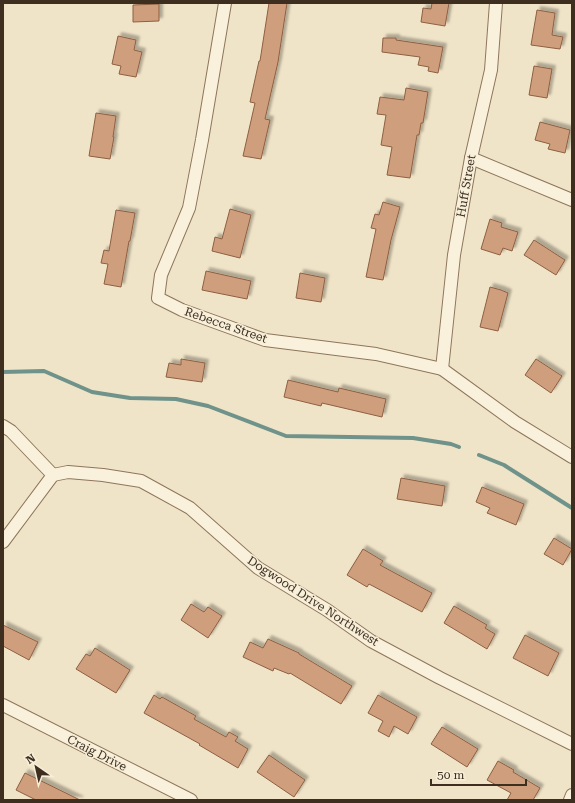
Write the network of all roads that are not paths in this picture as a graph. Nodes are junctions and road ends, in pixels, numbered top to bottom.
1 (225, 3) edge
2 (496, 3) edge
3 (471, 158) junction
4 (572, 200) edge
5 (442, 369) junction
6 (3, 426) edge
7 (572, 457) edge
8 (53, 475) junction
9 (3, 542) edge
10 (3, 705) edge
11 (572, 744) edge
12 (572, 795) edge
13 (191, 800) edge
14 (570, 800) edge

1 - 5 street, Rebecca Street
2 - 3 street, Huff Street
3 - 4 street
3 - 5 street, Huff Street
5 - 7 street, Rebecca Street
6 - 8 street
8 - 9 street
8 - 11 street, Dogwood Drive Northwest
10 - 13 street, Craig Drive
12 - 14 street

